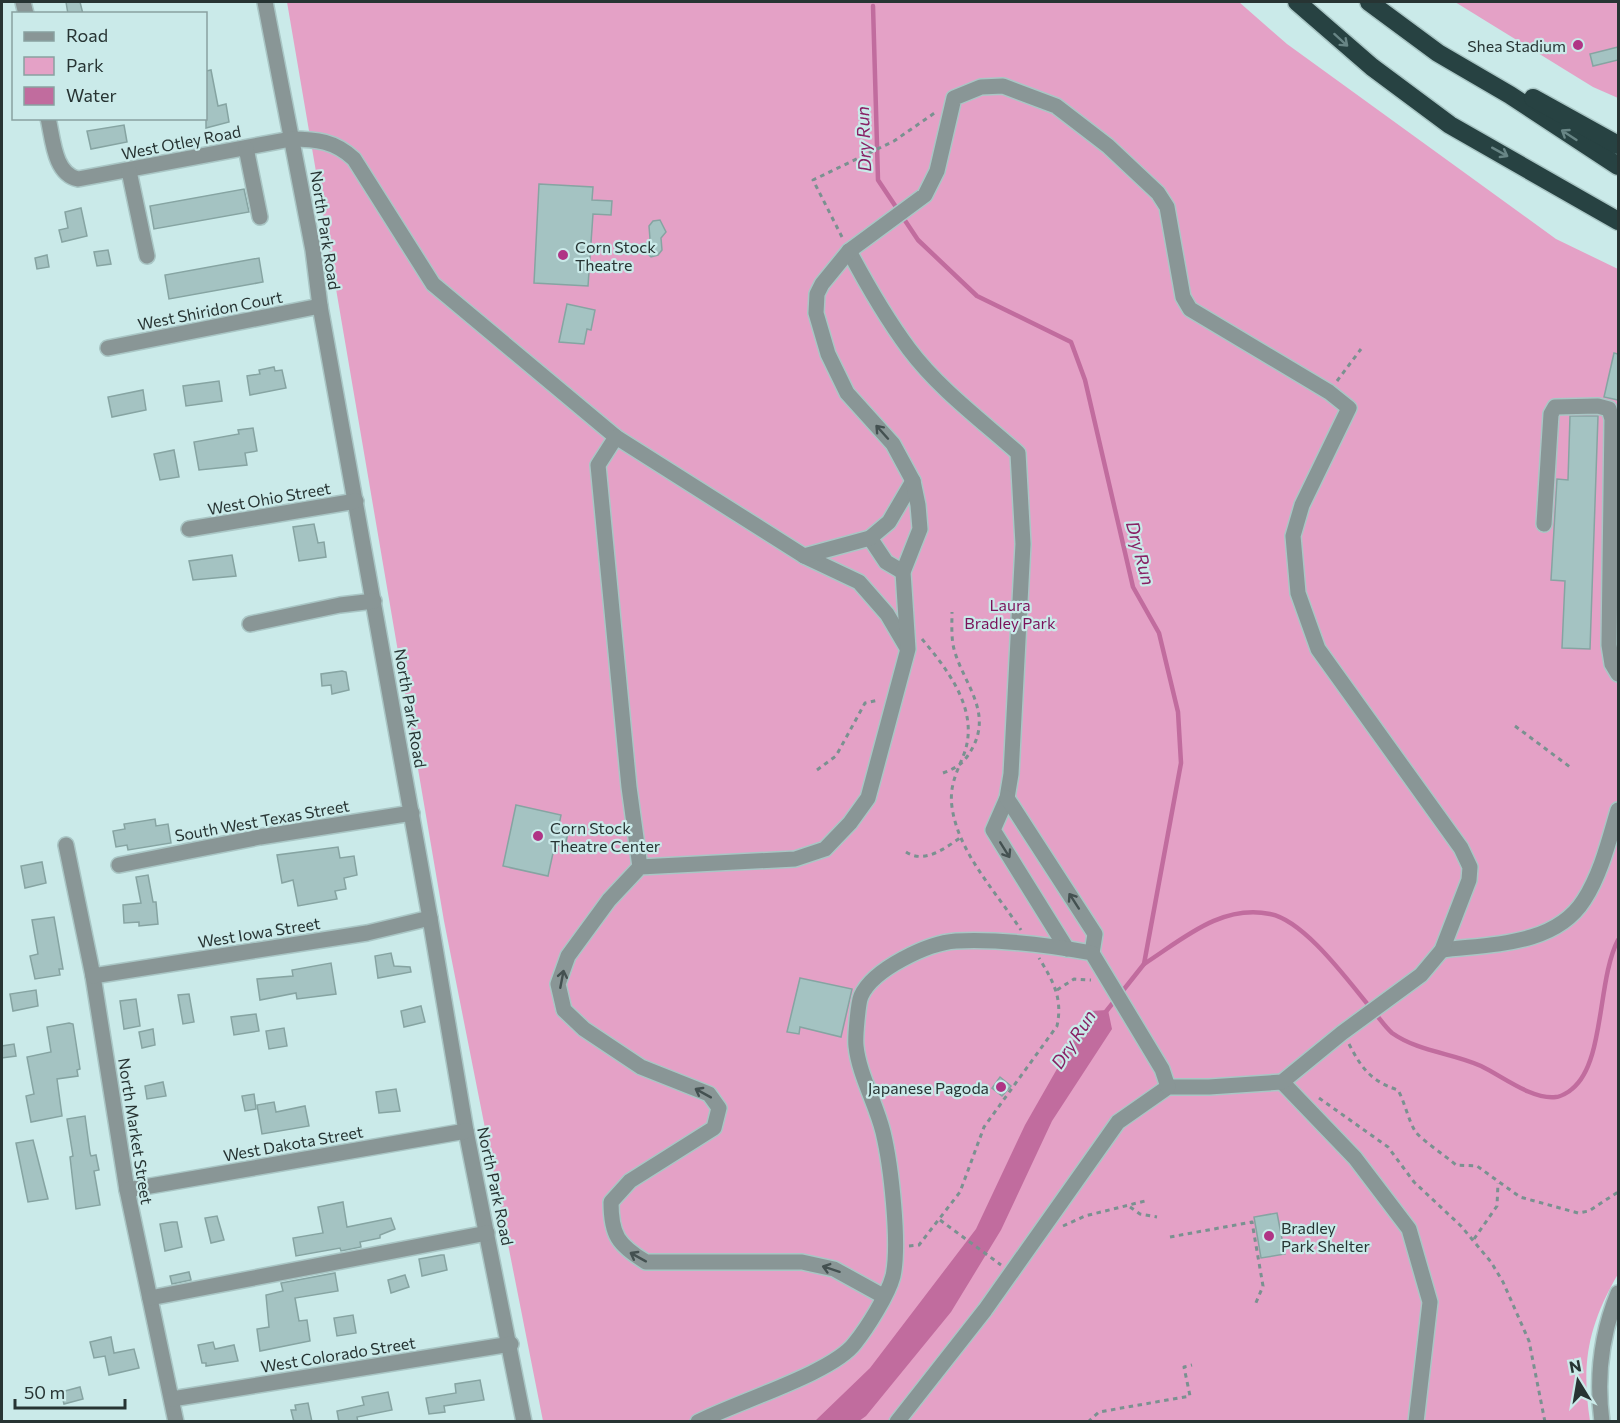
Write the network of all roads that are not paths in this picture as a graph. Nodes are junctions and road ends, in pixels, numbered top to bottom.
1 (265, 2) edge
2 (1297, 2) edge
3 (1369, 2) edge
4 (1510, 95) junction
5 (49, 120) edge
6 (291, 139) junction
7 (1618, 145) edge
8 (246, 148) junction
9 (1618, 166) edge
10 (129, 171) junction
11 (260, 217) dead end
12 (1618, 221) edge
13 (849, 251) junction
14 (147, 256) dead end
15 (320, 306) junction
16 (108, 348) dead end
17 (616, 436) junction
18 (913, 481) junction
19 (356, 501) junction
20 (1544, 524) dead end
21 (189, 529) dead end
22 (870, 538) junction
23 (804, 556) junction
24 (903, 572) junction
25 (374, 601) junction
26 (250, 624) dead end
27 (908, 649) junction
28 (1618, 674) edge
29 (1006, 798) junction
30 (1618, 810) edge
31 (412, 813) junction
32 (66, 845) dead end
33 (119, 865) dead end
34 (640, 867) junction
35 (430, 918) junction
36 (1066, 949) junction
37 (1442, 950) junction
38 (1092, 953) junction
39 (93, 976) junction
40 (1282, 1082) junction
41 (1168, 1087) junction
42 (465, 1131) junction
43 (127, 1190) junction
44 (487, 1233) junction
45 (1618, 1293) edge
46 (883, 1296) junction
47 (150, 1298) junction
48 (511, 1344) junction
49 (172, 1399) junction
50 (176, 1422) edge
51 (524, 1422) edge
52 (698, 1422) edge
53 (897, 1422) edge
54 (1416, 1422) edge
55 (1602, 1422) edge

1 - 6 street, North Park Road
2 -> 12 highway
3 - 4 highway
4 - 7 highway
9 -> 4 highway
5 - 10 street, West Otley Road
6 - 8 street, West Otley Road
6 - 15 street, North Park Road
6 - 17 street, West Otley Road
8 - 10 street, West Otley Road
8 - 11 street
10 - 14 street
18 -> 13 street
13 - 29 street
13 - 37 street
15 - 16 street, West Shiridon Court
15 - 19 street, North Park Road
17 - 23 street, West Otley Road
17 - 34 street
18 - 22 street
18 - 24 street
19 - 21 street, West Ohio Street
19 - 25 street, North Park Road
20 - 28 street
22 - 23 street
22 - 24 street
23 - 27 street, West Otley Road
24 - 27 street
25 - 26 street
25 - 31 street, North Park Road
27 - 34 street
29 -> 36 street
38 -> 29 street
30 - 37 street
31 - 33 street, South West Texas Street
31 - 35 street, North Park Road
32 - 39 street, North Market Street
46 -> 34 street
35 - 39 street, West Iowa Street
35 - 42 street, North Park Road
36 - 38 street
36 - 46 street
37 - 40 street
38 - 41 street
39 - 43 street, North Market Street
40 - 41 street
40 - 54 street
41 - 53 street
42 - 43 street, West Dakota Street
42 - 44 street, North Park Road
43 - 47 street, North Market Street
44 - 47 street
44 - 48 street, North Park Road
45 - 55 street
46 - 52 street
47 - 49 street, North Market Street
48 - 49 street, West Colorado Street
48 - 51 street, North Park Road
49 - 50 street, North Market Street

